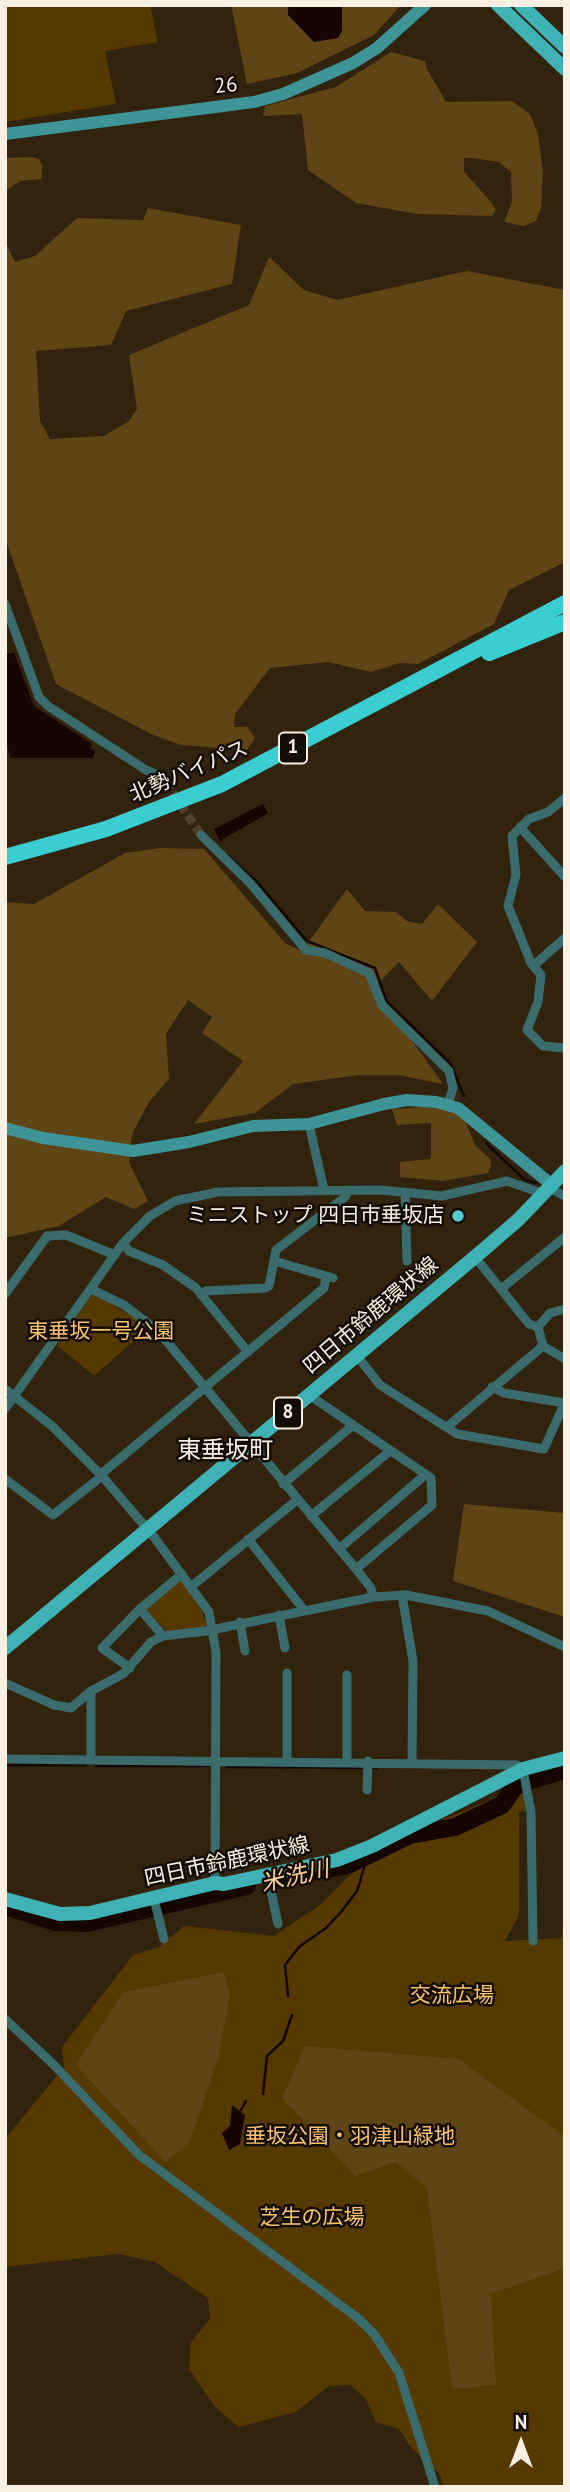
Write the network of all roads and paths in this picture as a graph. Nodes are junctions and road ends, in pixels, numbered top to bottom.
1 (425, 5) edge
2 (498, 5) edge
3 (521, 5) edge
4 (565, 47) edge
5 (565, 69) edge
6 (5, 134) edge
7 (565, 594) edge
8 (565, 603) edge
9 (5, 604) edge
10 (565, 622) edge
11 (418, 682) junction
12 (165, 782) tunnel mouth
13 (565, 798) edge
14 (520, 827) junction
15 (201, 835) tunnel mouth
16 (5, 857) edge
17 (565, 877) edge
18 (565, 938) edge
19 (533, 966) junction
20 (565, 1048) edge
21 (448, 1104) junction
22 (309, 1124) junction
23 (5, 1128) edge
24 (565, 1171) edge
25 (549, 1189) junction
26 (324, 1190) junction
27 (349, 1190) junction
28 (405, 1192) junction
29 (565, 1196) edge
30 (565, 1237) edge
31 (123, 1243) junction
32 (115, 1255) junction
33 (475, 1257) junction
34 (274, 1261) junction
35 (407, 1261) dead end
36 (91, 1289) junction
37 (501, 1289) junction
38 (5, 1294) edge
39 (201, 1295) junction
40 (565, 1309) edge
41 (538, 1327) junction
42 (543, 1346) junction
43 (248, 1352) junction
44 (356, 1356) junction
45 (565, 1359) edge
46 (204, 1387) junction
47 (492, 1387) junction
48 (5, 1389) edge
49 (15, 1395) junction
50 (309, 1395) junction
51 (565, 1402) edge
52 (5, 1409) edge
53 (352, 1426) junction
54 (447, 1427) junction
55 (251, 1444) junction
56 (390, 1451) junction
57 (425, 1475) junction
58 (101, 1476) junction
59 (7, 1483) edge
60 (283, 1483) junction
61 (297, 1500) junction
62 (311, 1516) junction
63 (148, 1530) junction
64 (248, 1539) junction
65 (339, 1549) junction
66 (356, 1569) junction
67 (182, 1574) junction
68 (192, 1586) junction
69 (402, 1595) junction
70 (373, 1597) junction
71 (140, 1609) junction
72 (304, 1610) junction
73 (279, 1615) junction
74 (240, 1622) junction
75 (214, 1629) junction
76 (163, 1636) junction
77 (565, 1647) edge
78 (5, 1648) edge
79 (285, 1648) dead end
80 (244, 1651) dead end
81 (130, 1668) junction
82 (287, 1673) dead end
83 (347, 1675) dead end
84 (5, 1684) edge
85 (91, 1691) junction
86 (565, 1758) edge
87 (5, 1759) edge
88 (91, 1760) junction
89 (215, 1761) junction
90 (287, 1762) junction
91 (347, 1762) junction
92 (412, 1762) junction
93 (368, 1766) junction
94 (524, 1772) junction
95 (367, 1790) dead end
96 (268, 1878) junction
97 (215, 1883) junction
98 (5, 1899) edge
99 (155, 1902) junction
100 (278, 1924) dead end
101 (164, 1939) dead end
102 (533, 1941) dead end
103 (5, 2019) edge
104 (435, 2487) edge

1 - 6 street, 26
2 - 5 main road
3 - 4 main road
7 - 11 highway, 1
8 - 11 highway, 北勢バイパス / 1
9 - 12 street
10 - 11 highway, 1
11 - 16 highway, 北勢バイパス / 1
13 - 14 street
14 - 17 street
14 - 19 street
15 - 21 street
18 - 19 street
19 - 20 street
21 - 22 street
21 - 25 street
22 - 23 street
22 - 26 street
24 - 25 main road, 四日市鈴鹿環状線 / 8
25 - 28 street
25 - 29 street
25 - 33 main road, 四日市鈴鹿環状線 / 8
26 - 27 street
26 - 31 street
27 - 28 street
27 - 34 street
28 - 35 street
30 - 37 street
31 - 32 street
31 - 39 street
32 - 36 street
32 - 38 street
33 - 37 street
33 - 44 main road, 四日市鈴鹿環状線 / 8
34 - 39 street
34 - 43 street
36 - 46 street
36 - 49 street
37 - 41 street
39 - 43 street
40 - 41 street
41 - 42 street
42 - 45 street
42 - 47 street
43 - 46 street
44 - 50 main road, 四日市鈴鹿環状線 / 8
44 - 54 street
46 - 55 street
46 - 58 street
47 - 51 street
47 - 54 street
48 - 49 street
49 - 52 street
49 - 58 street
50 - 53 street
50 - 55 main road, 四日市鈴鹿環状線 / 8
51 - 54 street
53 - 56 street
53 - 60 street
55 - 60 street
55 - 63 main road, 四日市鈴鹿環状線 / 8
56 - 57 street
56 - 62 street
57 - 65 street
57 - 66 street
58 - 59 street
58 - 63 street
60 - 61 street
61 - 62 street
61 - 64 street
62 - 65 street
63 - 67 street
63 - 78 main road, 四日市鈴鹿環状線 / 8
64 - 68 street
64 - 72 street
65 - 66 street
66 - 70 street
67 - 68 street
67 - 71 street
68 - 75 street
69 - 70 street
69 - 77 street
69 - 92 street
70 - 72 street
71 - 76 street
71 - 81 street
72 - 73 street
73 - 74 street
73 - 79 street
74 - 75 street
74 - 80 street
75 - 76 street
75 - 89 street
76 - 81 street
81 - 85 street
82 - 90 street
83 - 91 street
84 - 85 street
85 - 88 street
86 - 94 main road, 四日市鈴鹿環状線
87 - 88 street
88 - 89 street
89 - 90 street
89 - 97 street
90 - 91 street
91 - 93 street
92 - 93 street
92 - 94 street
93 - 95 street
94 - 96 main road, 四日市鈴鹿環状線
94 - 102 street
96 - 97 main road, 四日市鈴鹿環状線
96 - 100 street
97 - 99 main road, 四日市鈴鹿環状線
98 - 99 main road, 四日市鈴鹿環状線
99 - 101 street
103 - 104 street

